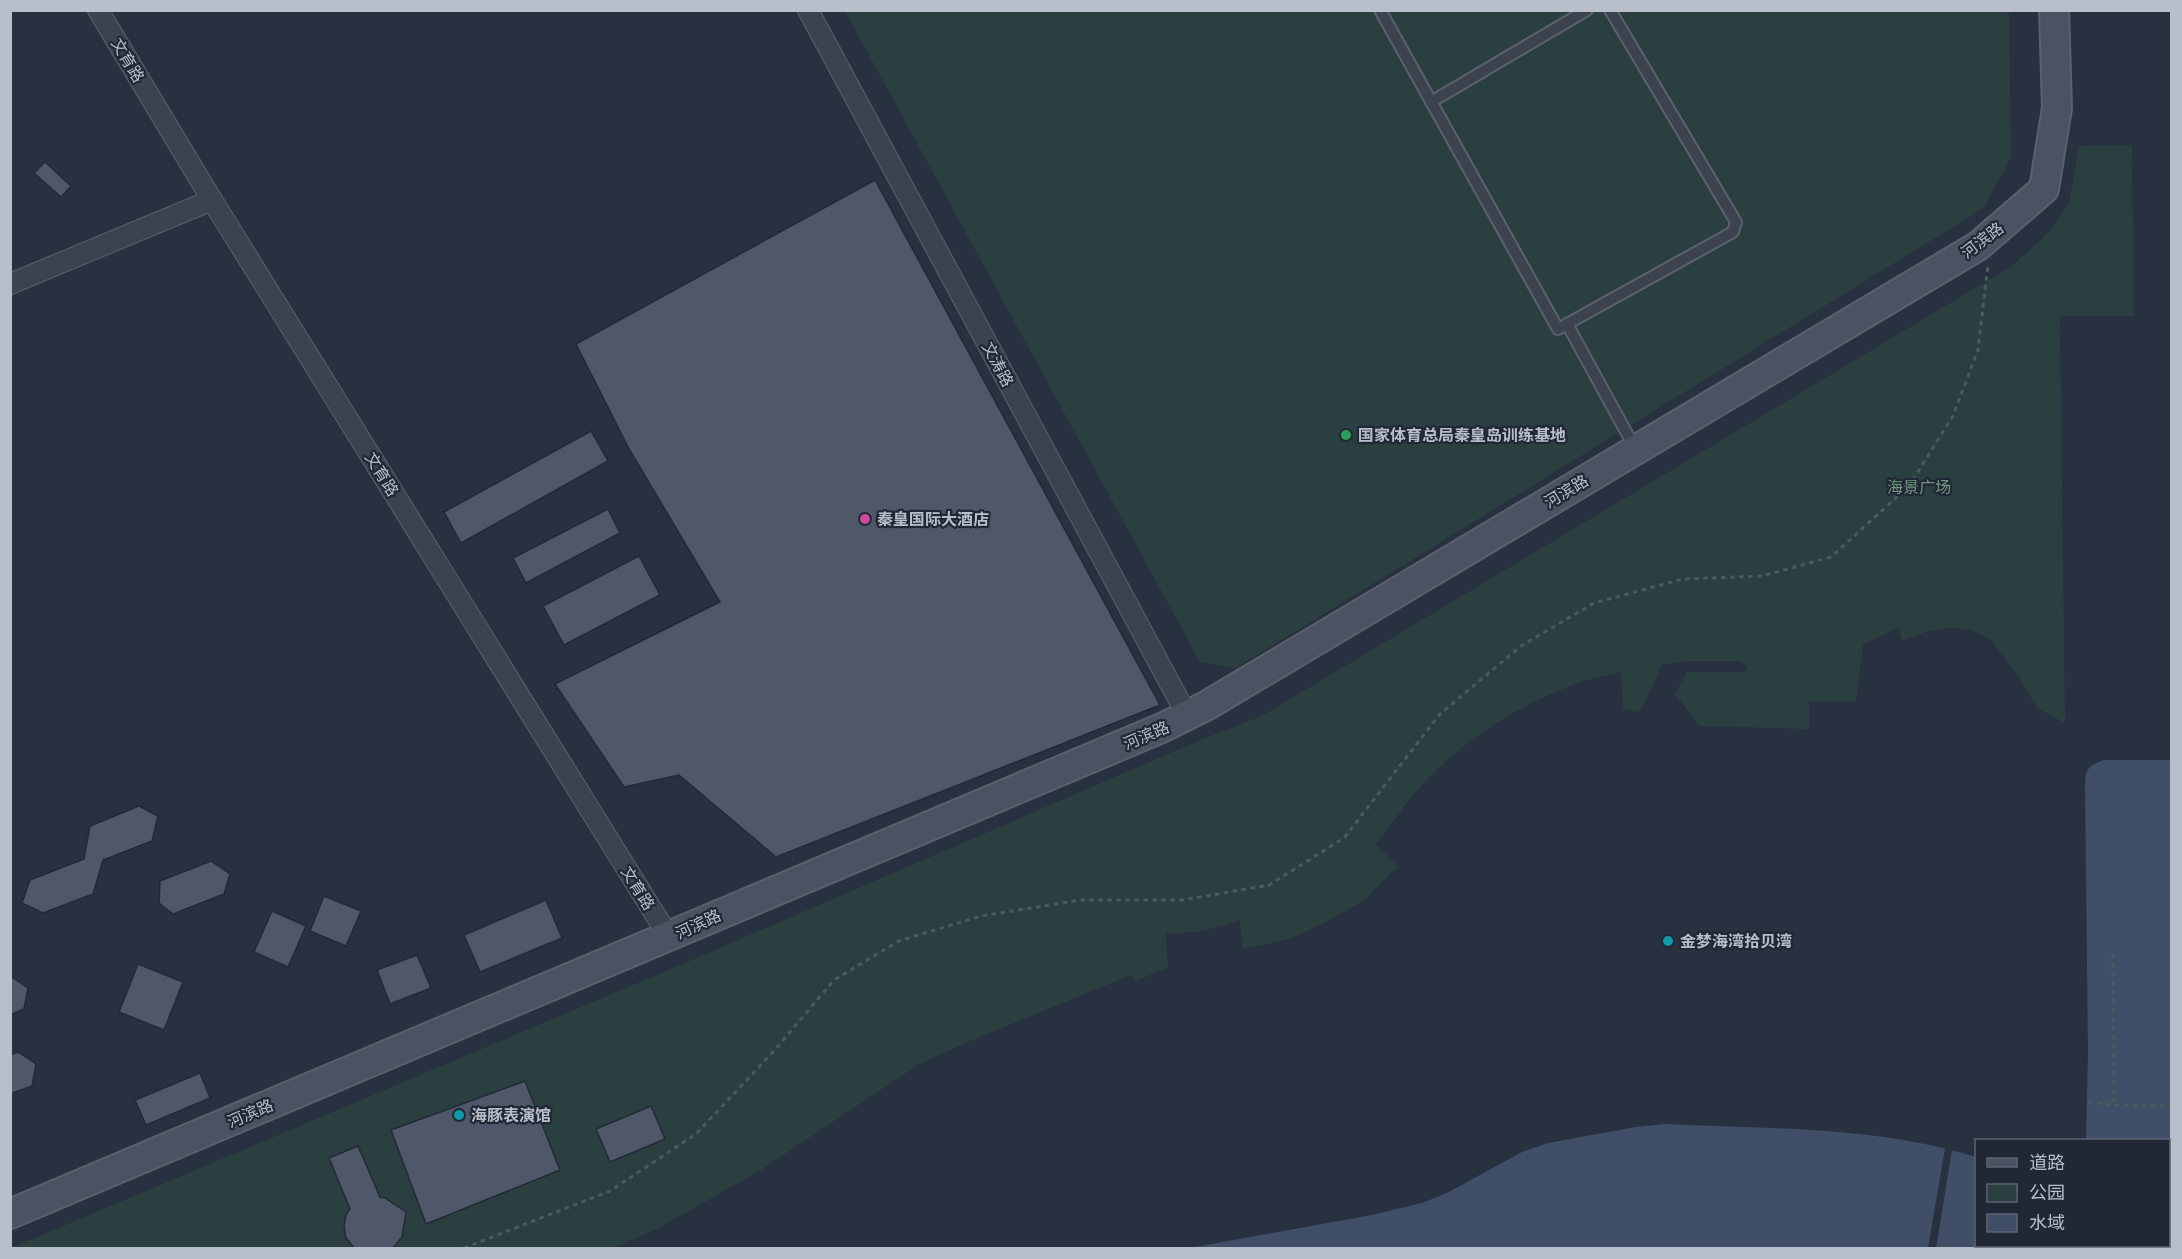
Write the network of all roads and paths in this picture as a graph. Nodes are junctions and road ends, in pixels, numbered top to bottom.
1 (98, 10) edge
2 (808, 10) edge
3 (1380, 10) edge
4 (1587, 10) edge
5 (1610, 10) edge
6 (2054, 10) edge
7 (1431, 102) junction
8 (212, 200) junction
9 (1992, 234) junction
10 (10, 284) edge
11 (1567, 324) junction
12 (1636, 450) junction
13 (1188, 717) junction
14 (669, 937) junction
15 (2113, 954) dead end
16 (2088, 1102) dead end
17 (2114, 1105) junction
18 (2172, 1106) edge
19 (10, 1214) edge
20 (464, 1248) edge

1 - 8 street, 文育路
2 - 13 street, 文涛路
3 - 7 lane
4 - 7 lane
5 - 11 lane
6 - 9 street, 河滨路
7 - 11 lane
8 - 10 street
8 - 14 street, 文育路
9 - 12 street, 河滨路
9 - 20 path
11 - 12 lane
12 - 13 street, 河滨路
13 - 14 street, 河滨路
14 - 19 street, 河滨路
15 - 17 path
16 - 17 path
17 - 18 path

